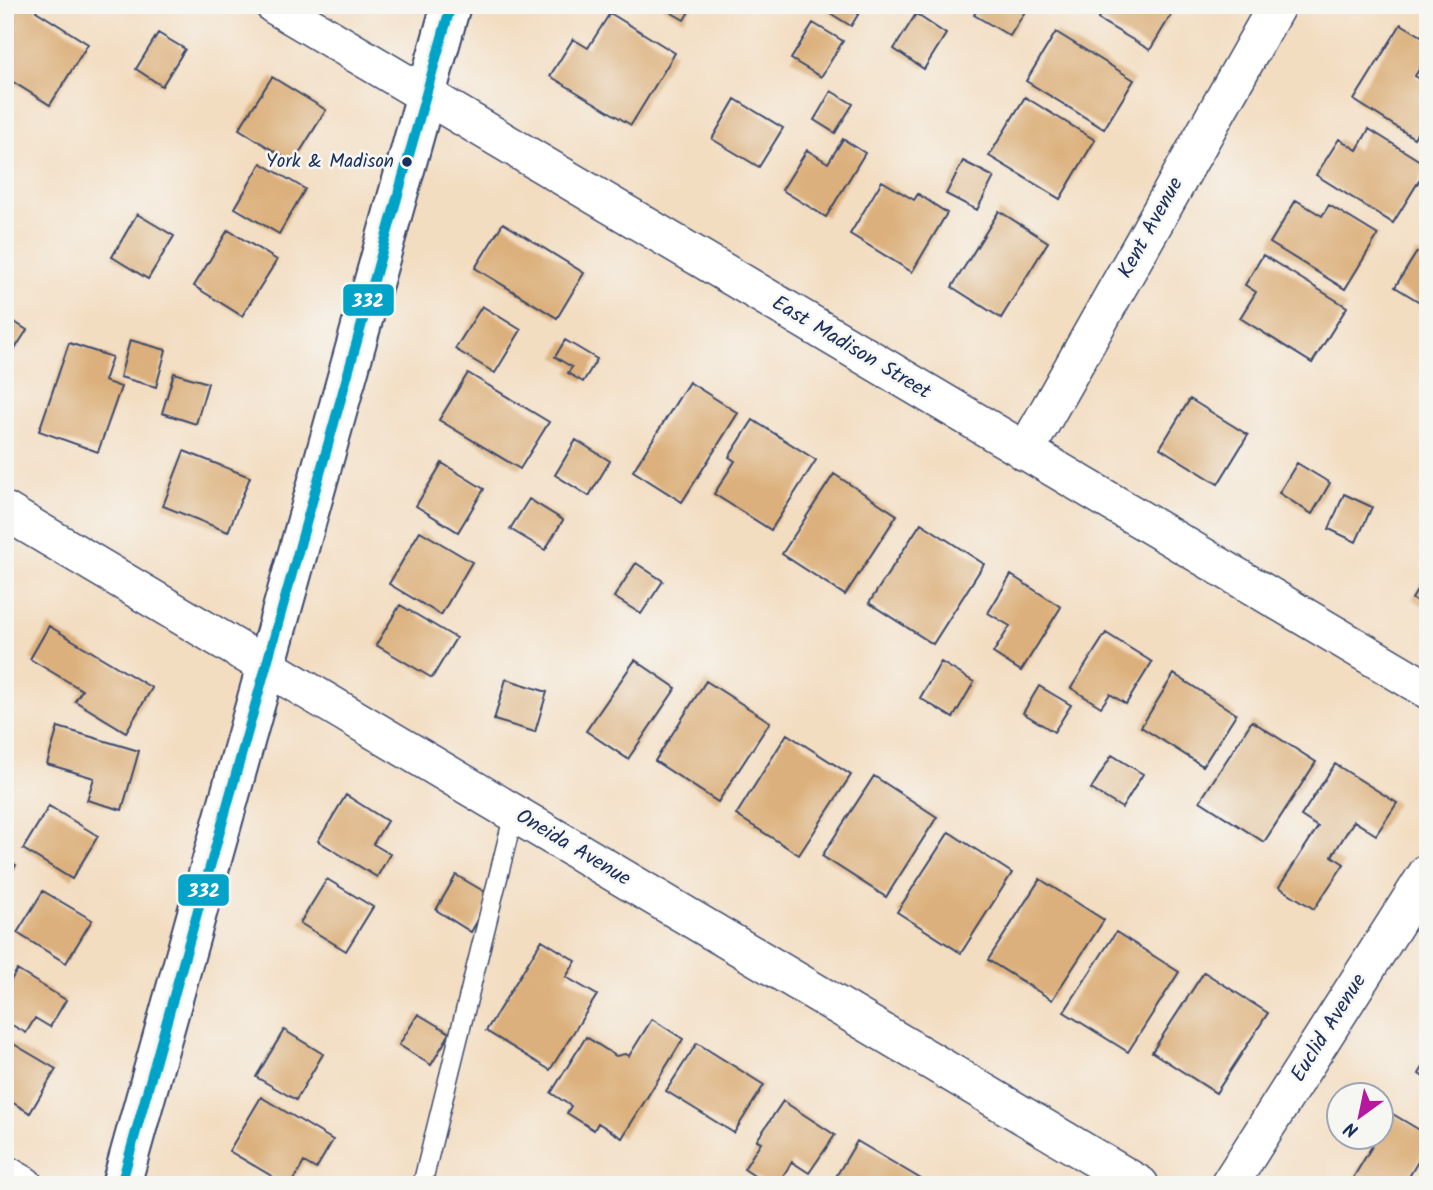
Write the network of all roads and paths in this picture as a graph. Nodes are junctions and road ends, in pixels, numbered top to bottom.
1 (274, 5) edge
2 (451, 5) edge
3 (1277, 5) edge
4 (425, 95) junction
5 (1025, 452) junction
6 (5, 511) edge
7 (265, 666) junction
8 (1428, 690) edge
9 (514, 813) junction
10 (1428, 872) edge
11 (5, 1174) edge
12 (24, 1185) edge
13 (121, 1185) edge
14 (422, 1185) edge
15 (1140, 1185) edge
16 (1229, 1185) edge

1 - 4 street, East Madison Street
2 - 4 main road
3 - 5 street, Kent Avenue
4 - 5 street, East Madison Street
4 - 7 main road
5 - 8 street, East Madison Street
6 - 7 street, Oneida Avenue
7 - 9 street, Oneida Avenue
7 - 13 main road
9 - 14 lane
9 - 15 street, Oneida Avenue
10 - 16 street, Euclid Avenue
11 - 12 street

